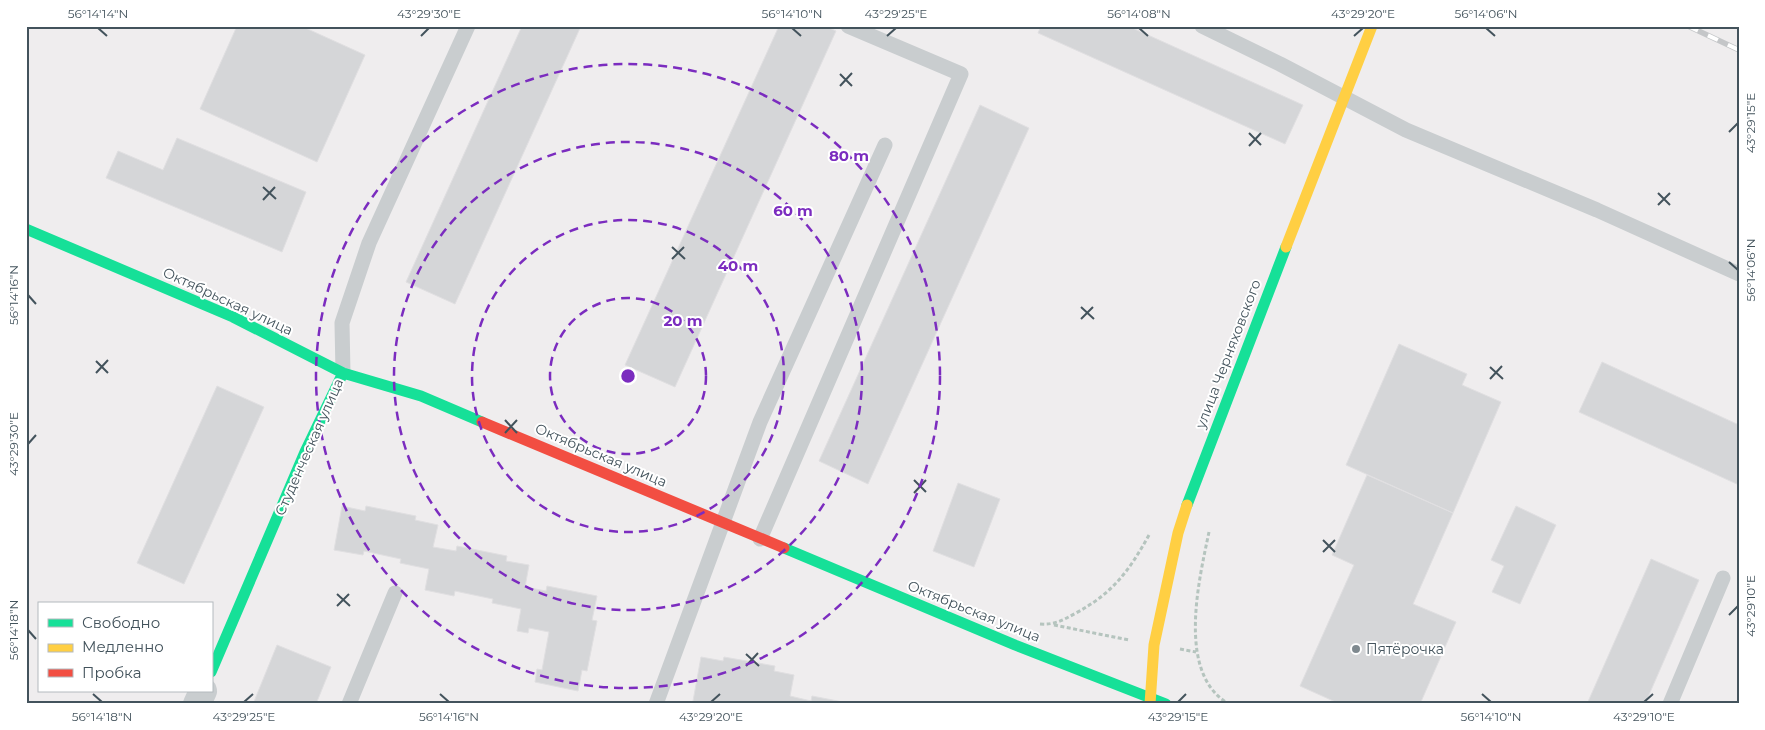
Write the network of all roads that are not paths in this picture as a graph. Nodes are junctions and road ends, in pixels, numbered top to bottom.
1 (468, 26) edge
2 (848, 26) edge
3 (1202, 26) edge
4 (1372, 26) edge
5 (885, 145) dead end
6 (26, 229) edge
7 (1739, 274) edge
8 (343, 373) junction
9 (723, 523) junction
10 (760, 539) junction
11 (1723, 578) dead end
12 (394, 594) dead end
13 (212, 670) edge
14 (203, 692) edge
15 (1150, 701) edge
16 (198, 704) edge
17 (349, 704) edge
18 (656, 704) edge
19 (1166, 704) edge
20 (1670, 704) edge

1 - 8 lane, Студенческая улица
2 - 10 lane
3 - 7 lane
4 - 15 street, улица Черняховского
5 - 9 lane
6 - 8 street, Октябрьская улица
8 - 9 street, Октябрьская улица
8 - 13 street, Студенческая улица
9 - 10 street, Октябрьская улица
9 - 18 lane
10 - 15 street, Октябрьская улица
11 - 20 lane
12 - 17 lane
14 - 16 street
15 - 19 street, Октябрьская улица

